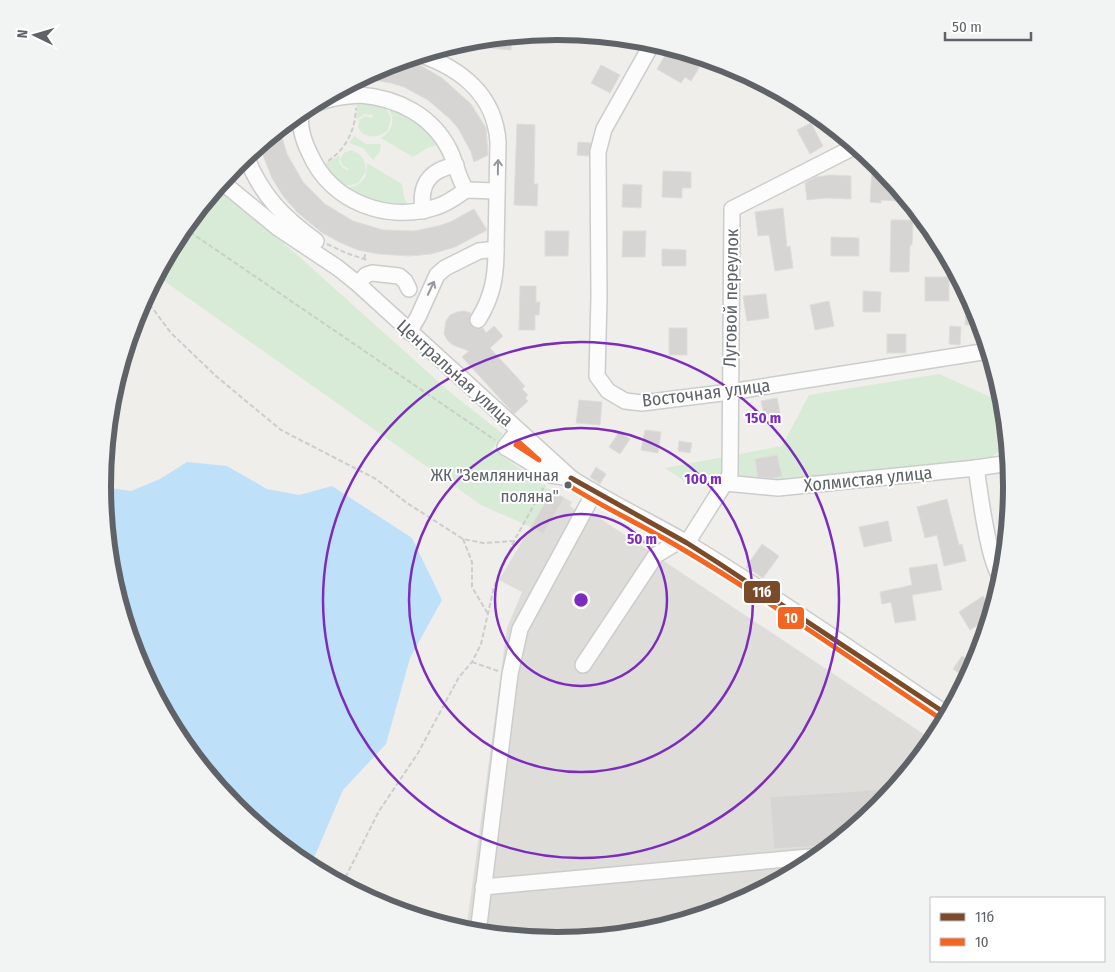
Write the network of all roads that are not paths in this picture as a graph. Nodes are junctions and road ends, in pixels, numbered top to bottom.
1 (649, 50) edge
2 (431, 59) edge
3 (339, 97) edge
4 (318, 110) edge
5 (850, 149) edge
6 (249, 164) edge
7 (456, 165) junction
8 (227, 186) edge
9 (466, 190) junction
10 (497, 191) junction
11 (423, 211) junction
12 (316, 241) dead end
13 (496, 249) junction
14 (358, 284) junction
15 (409, 289) dead end
16 (476, 317) dead end
17 (409, 332) junction
18 (982, 352) edge
19 (730, 392) junction
20 (518, 431) junction
21 (1003, 464) edge
22 (976, 468) junction
23 (571, 478) junction
24 (725, 483) junction
25 (594, 493) junction
26 (684, 542) junction
27 (996, 568) edge
28 (583, 665) dead end
29 (943, 711) edge
30 (804, 857) edge
31 (483, 887) junction
32 (479, 925) edge

1 - 19 street, Восточная улица
10 -> 2 street
3 - 7 street
4 - 11 street
5 - 19 street, Луговой переулок
6 - 12 street
7 - 9 street
7 - 11 street
8 - 14 street, Центральная улица
9 - 10 street
9 - 11 street
10 - 13 street
13 - 16 street
17 -> 13 street
14 - 15 street
14 - 17 street, Центральная улица
17 - 20 street, Центральная улица
18 - 19 street, Восточная улица
19 - 24 street, Луговой переулок
20 - 23 street, Центральная улица
20 - 23 street
21 - 22 street, Холмистая улица
22 - 24 street, Холмистая улица
22 - 27 street
23 - 25 street, Центральная улица
24 - 26 street, Луговой переулок
25 - 26 street, Центральная улица
25 - 31 street
26 - 28 street
26 - 29 street, Центральная улица
30 - 31 street
31 - 32 street

